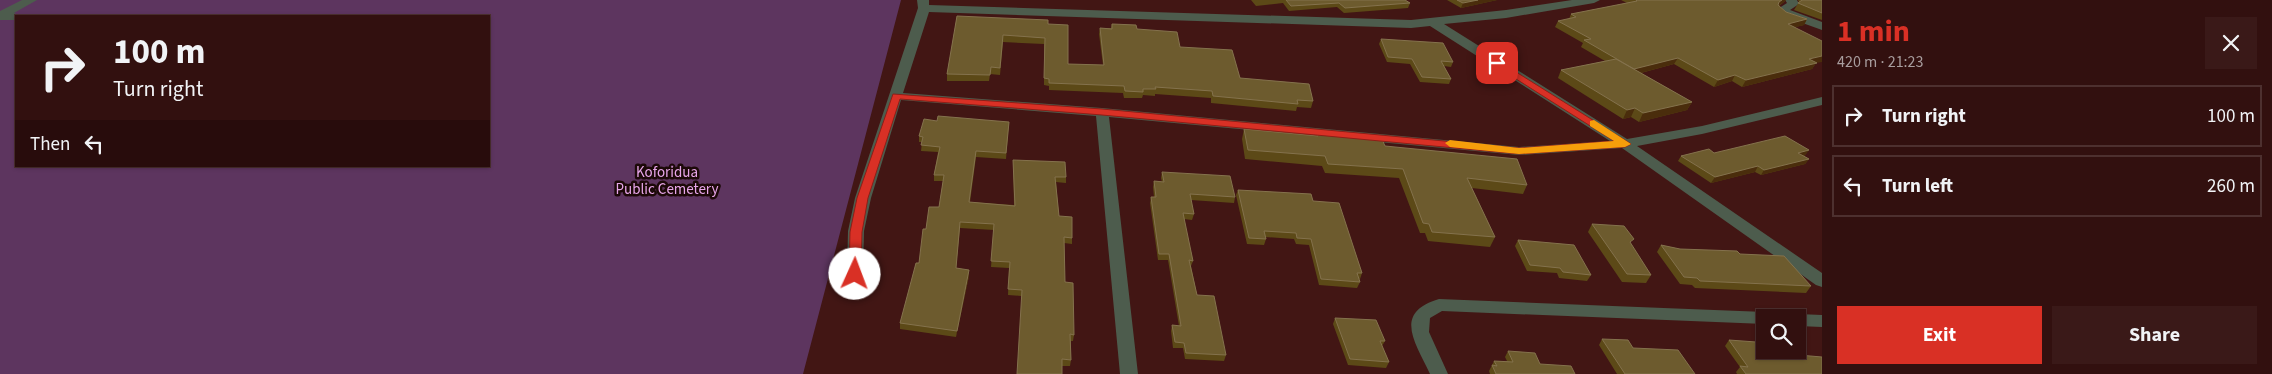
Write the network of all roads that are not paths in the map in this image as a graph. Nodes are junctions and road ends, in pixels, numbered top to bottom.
1 (31, 0) edge
2 (1594, 0) edge
3 (1791, 0) edge
4 (923, 4) edge
5 (15, 18) edge
6 (15, 19) edge
7 (1433, 22) junction
8 (1822, 26) edge
9 (0, 29) edge
10 (896, 96) junction
11 (1822, 101) edge
12 (1102, 112) junction
13 (1625, 144) junction
14 (855, 274) dead end
15 (1822, 281) edge
16 (1756, 318) edge
17 (1806, 320) edge
18 (1822, 321) edge
19 (1130, 374) edge
20 (1438, 374) edge

1 - 5 street
2 - 7 street
3 - 8 street
4 - 7 street
4 - 10 street
6 - 9 street
7 - 13 street
10 - 12 street
10 - 14 street
11 - 13 street
12 - 13 street
12 - 19 street
13 - 15 street
16 - 20 street
17 - 18 street

